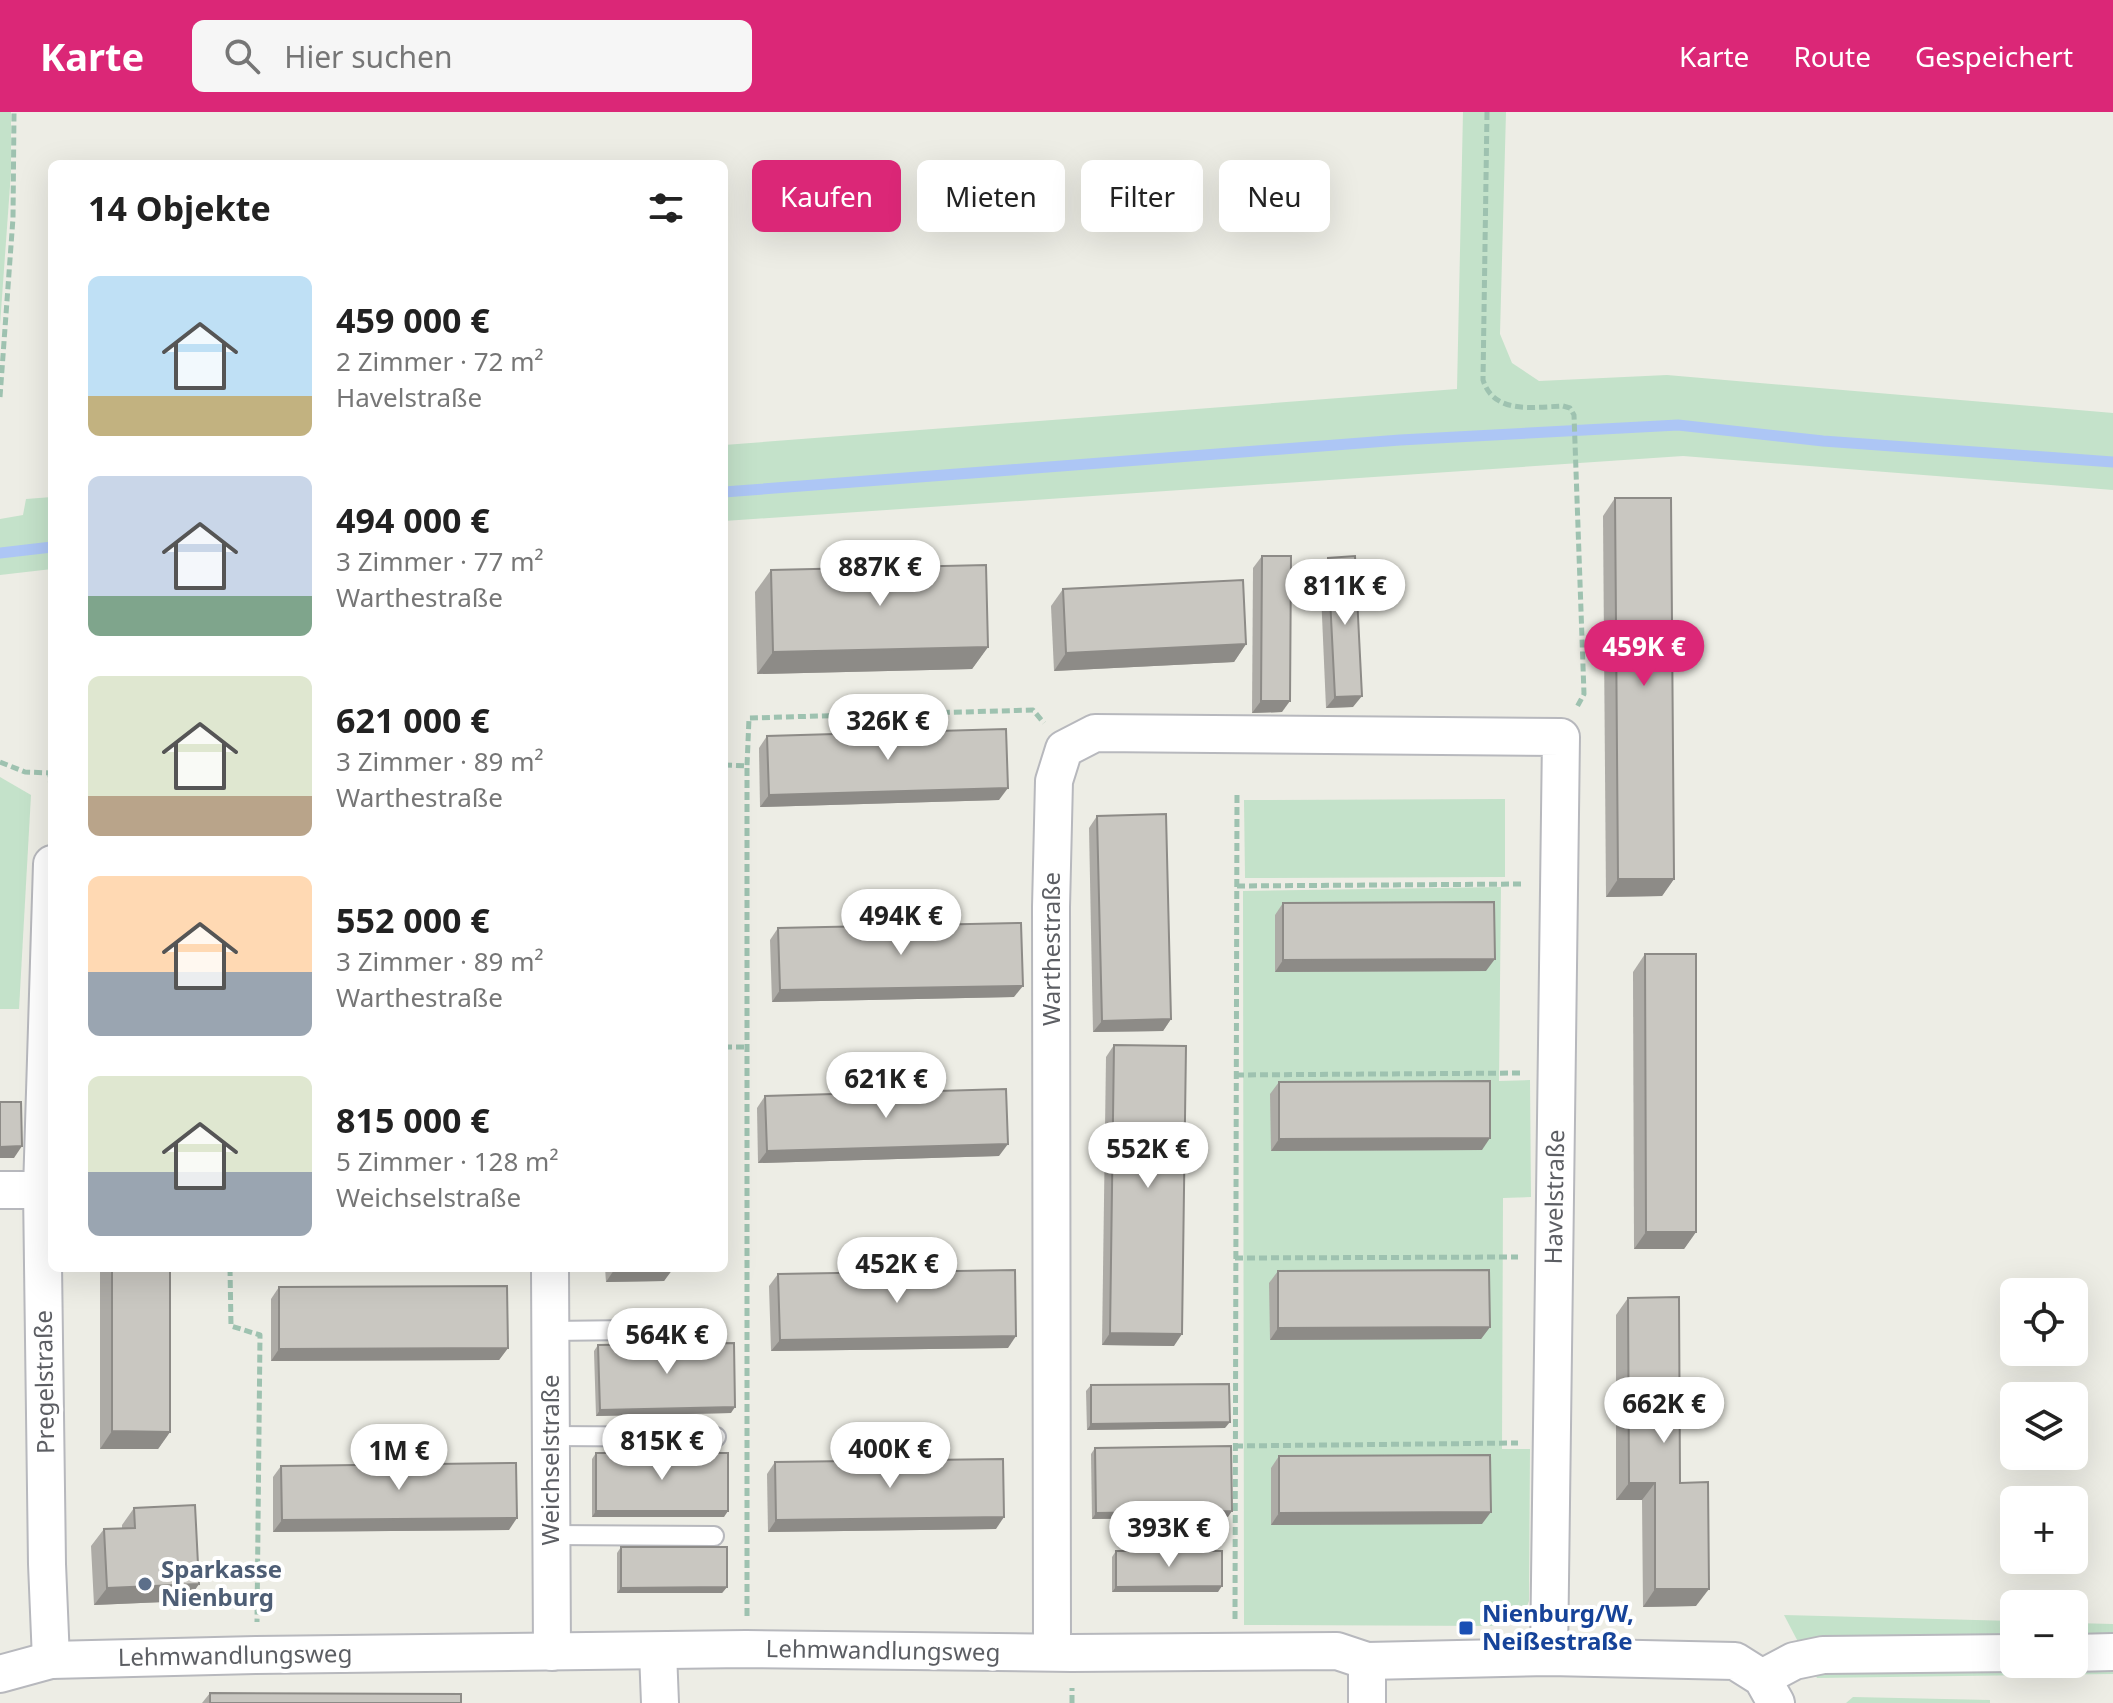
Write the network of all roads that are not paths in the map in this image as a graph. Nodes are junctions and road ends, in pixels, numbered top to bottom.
1 (1561, 737) joint
2 (48, 994) edge
3 (0, 1190) edge
4 (42, 1190) junction
5 (550, 1272) edge
6 (715, 1329) dead end
7 (550, 1331) junction
8 (551, 1436) junction
9 (716, 1437) dead end
10 (551, 1535) junction
11 (714, 1536) dead end
12 (552, 1652) junction
13 (658, 1652) junction
14 (1052, 1652) junction
15 (2113, 1652) edge
16 (2000, 1653) edge
17 (2088, 1653) edge
18 (1549, 1657) junction
19 (51, 1660) junction
20 (1367, 1661) junction
21 (0, 1674) edge
22 (1769, 1690) edge
23 (660, 1703) edge
24 (1367, 1703) edge

1 - 14 street, Warthestraße
1 - 18 street, Havelstraße
2 - 4 street, Pregelstraße
3 - 4 street
4 - 19 street, Pregelstraße
5 - 7 street, Weichselstraße
6 - 7 lane
7 - 8 street, Weichselstraße
8 - 9 lane
8 - 10 street, Weichselstraße
10 - 11 lane
10 - 12 street, Weichselstraße
12 - 13 street, Lehmwandlungsweg
12 - 19 street, Lehmwandlungsweg
13 - 14 street, Lehmwandlungsweg
13 - 23 street
14 - 20 street, Lehmwandlungsweg
15 - 17 street
16 - 22 street
18 - 20 street, Lehmwandlungsweg
18 - 22 street, Lehmwandlungsweg
19 - 21 street, Lehmwandlungsweg
20 - 24 street

